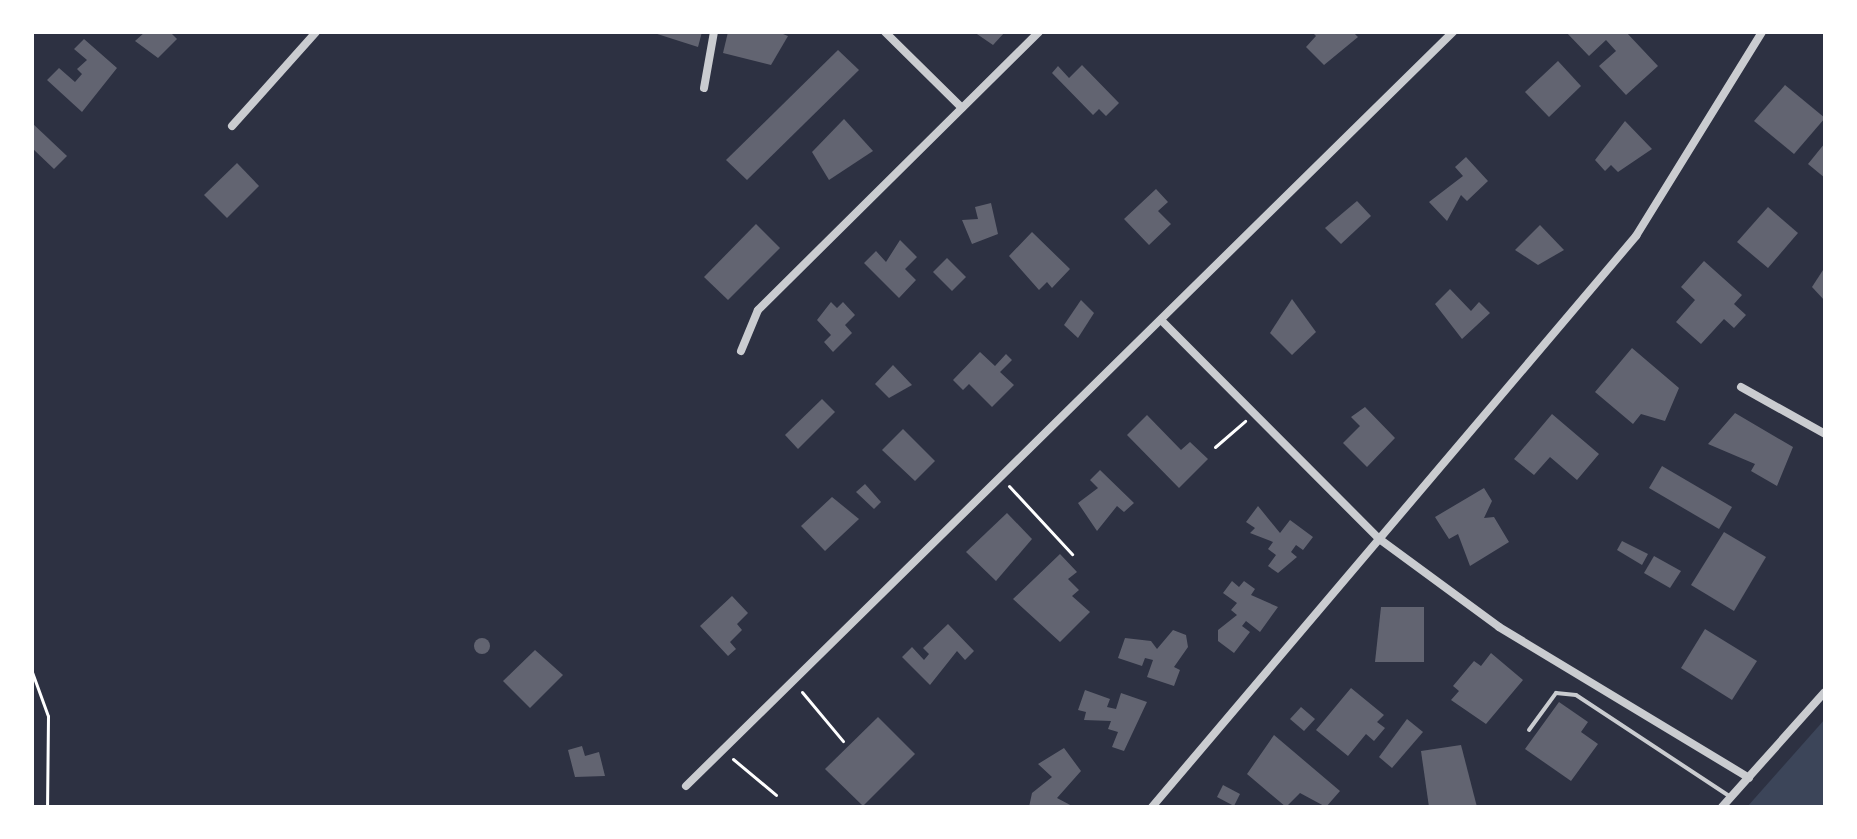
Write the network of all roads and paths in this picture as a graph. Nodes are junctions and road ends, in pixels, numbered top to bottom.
1 (316, 32) edge
2 (714, 32) edge
3 (885, 32) edge
4 (1039, 32) edge
5 (1453, 32) edge
6 (1762, 32) edge
7 (704, 88) dead end
8 (962, 108) junction
9 (232, 126) dead end
10 (1162, 321) junction
11 (741, 351) dead end
12 (1741, 387) dead end
13 (1253, 414) junction
14 (1825, 434) edge
15 (1215, 447) dead end
16 (1001, 477) junction
17 (1378, 538) junction
18 (1072, 554) dead end
19 (32, 629) edge
20 (32, 645) edge
21 (32, 672) edge
22 (793, 682) junction
23 (1825, 692) edge
24 (1529, 730) dead end
25 (843, 741) dead end
26 (722, 749) junction
27 (1749, 778) junction
28 (686, 786) dead end
29 (776, 795) dead end
30 (1731, 797) junction
31 (47, 807) edge
32 (1152, 807) edge
33 (1722, 807) edge

1 - 9 street
2 - 7 street
3 - 8 street
4 - 8 street
5 - 10 street
6 - 17 street
8 - 11 street
10 - 13 street
10 - 16 street
12 - 14 street
13 - 15 path
13 - 17 street
16 - 18 path
16 - 22 street
17 - 27 street
17 - 32 street
19 - 20 path
21 - 31 path
22 - 25 path
22 - 26 street
23 - 27 street
24 - 30 lane
26 - 28 street
26 - 29 path
27 - 30 street
30 - 33 street

